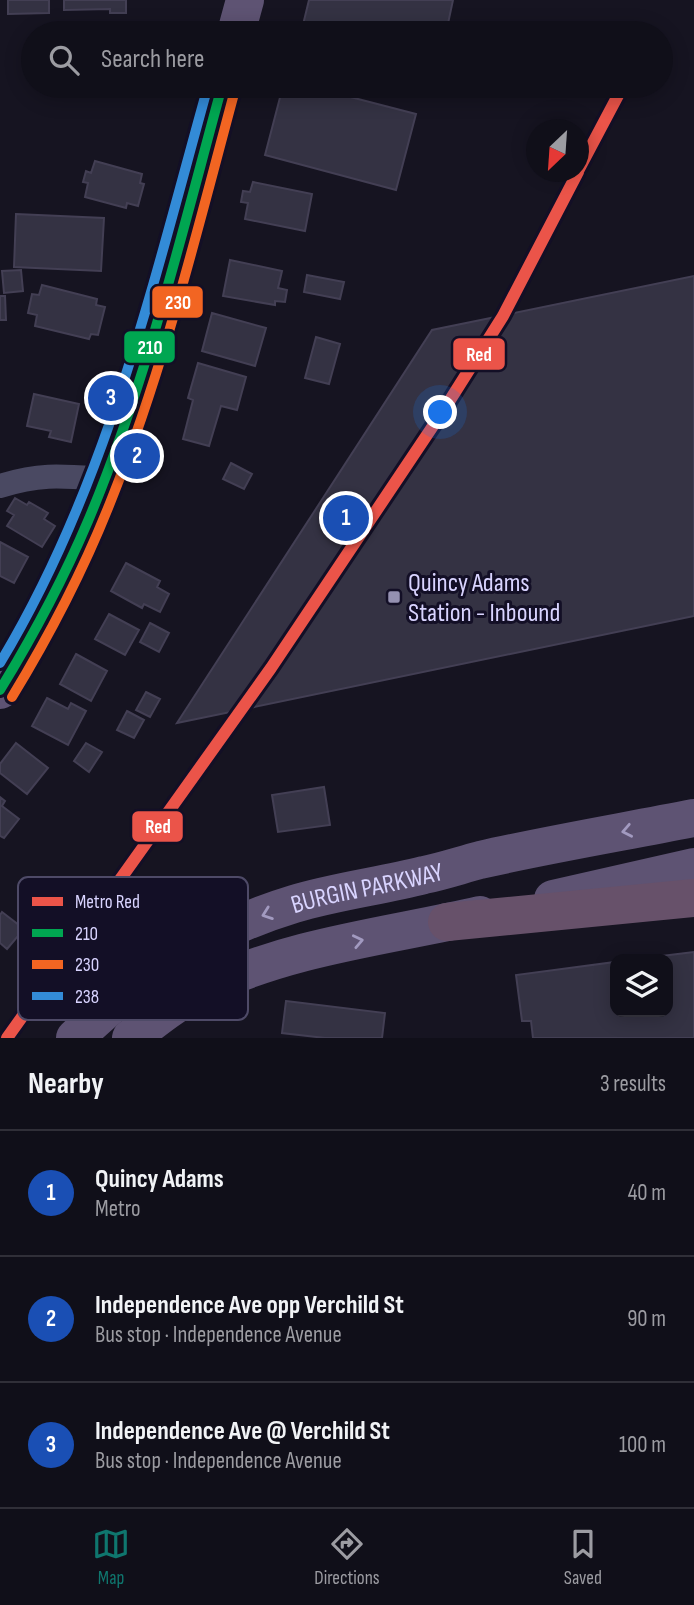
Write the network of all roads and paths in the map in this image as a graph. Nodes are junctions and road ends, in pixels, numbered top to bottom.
1 (245, 0) edge
2 (239, 21) edge
3 (219, 98) edge
4 (105, 479) junction
5 (0, 486) edge
6 (0, 690) edge
7 (694, 818) edge
8 (694, 867) edge
9 (694, 898) edge
10 (248, 922) edge
11 (447, 922) junction
12 (248, 970) edge
13 (95, 1020) edge
14 (154, 1020) edge
15 (75, 1038) edge
16 (131, 1038) edge

1 - 2 main road
3 - 4 main road
4 - 5 street
4 - 6 main road
7 -> 10 main road, BURGIN PARKWAY
8 - 11 main road, BURGIN PARKWAY
9 - 11 highway
12 -> 11 main road, BURGIN PARKWAY
13 -> 15 main road, BURGIN PARKWAY
16 -> 14 main road, BURGIN PARKWAY

